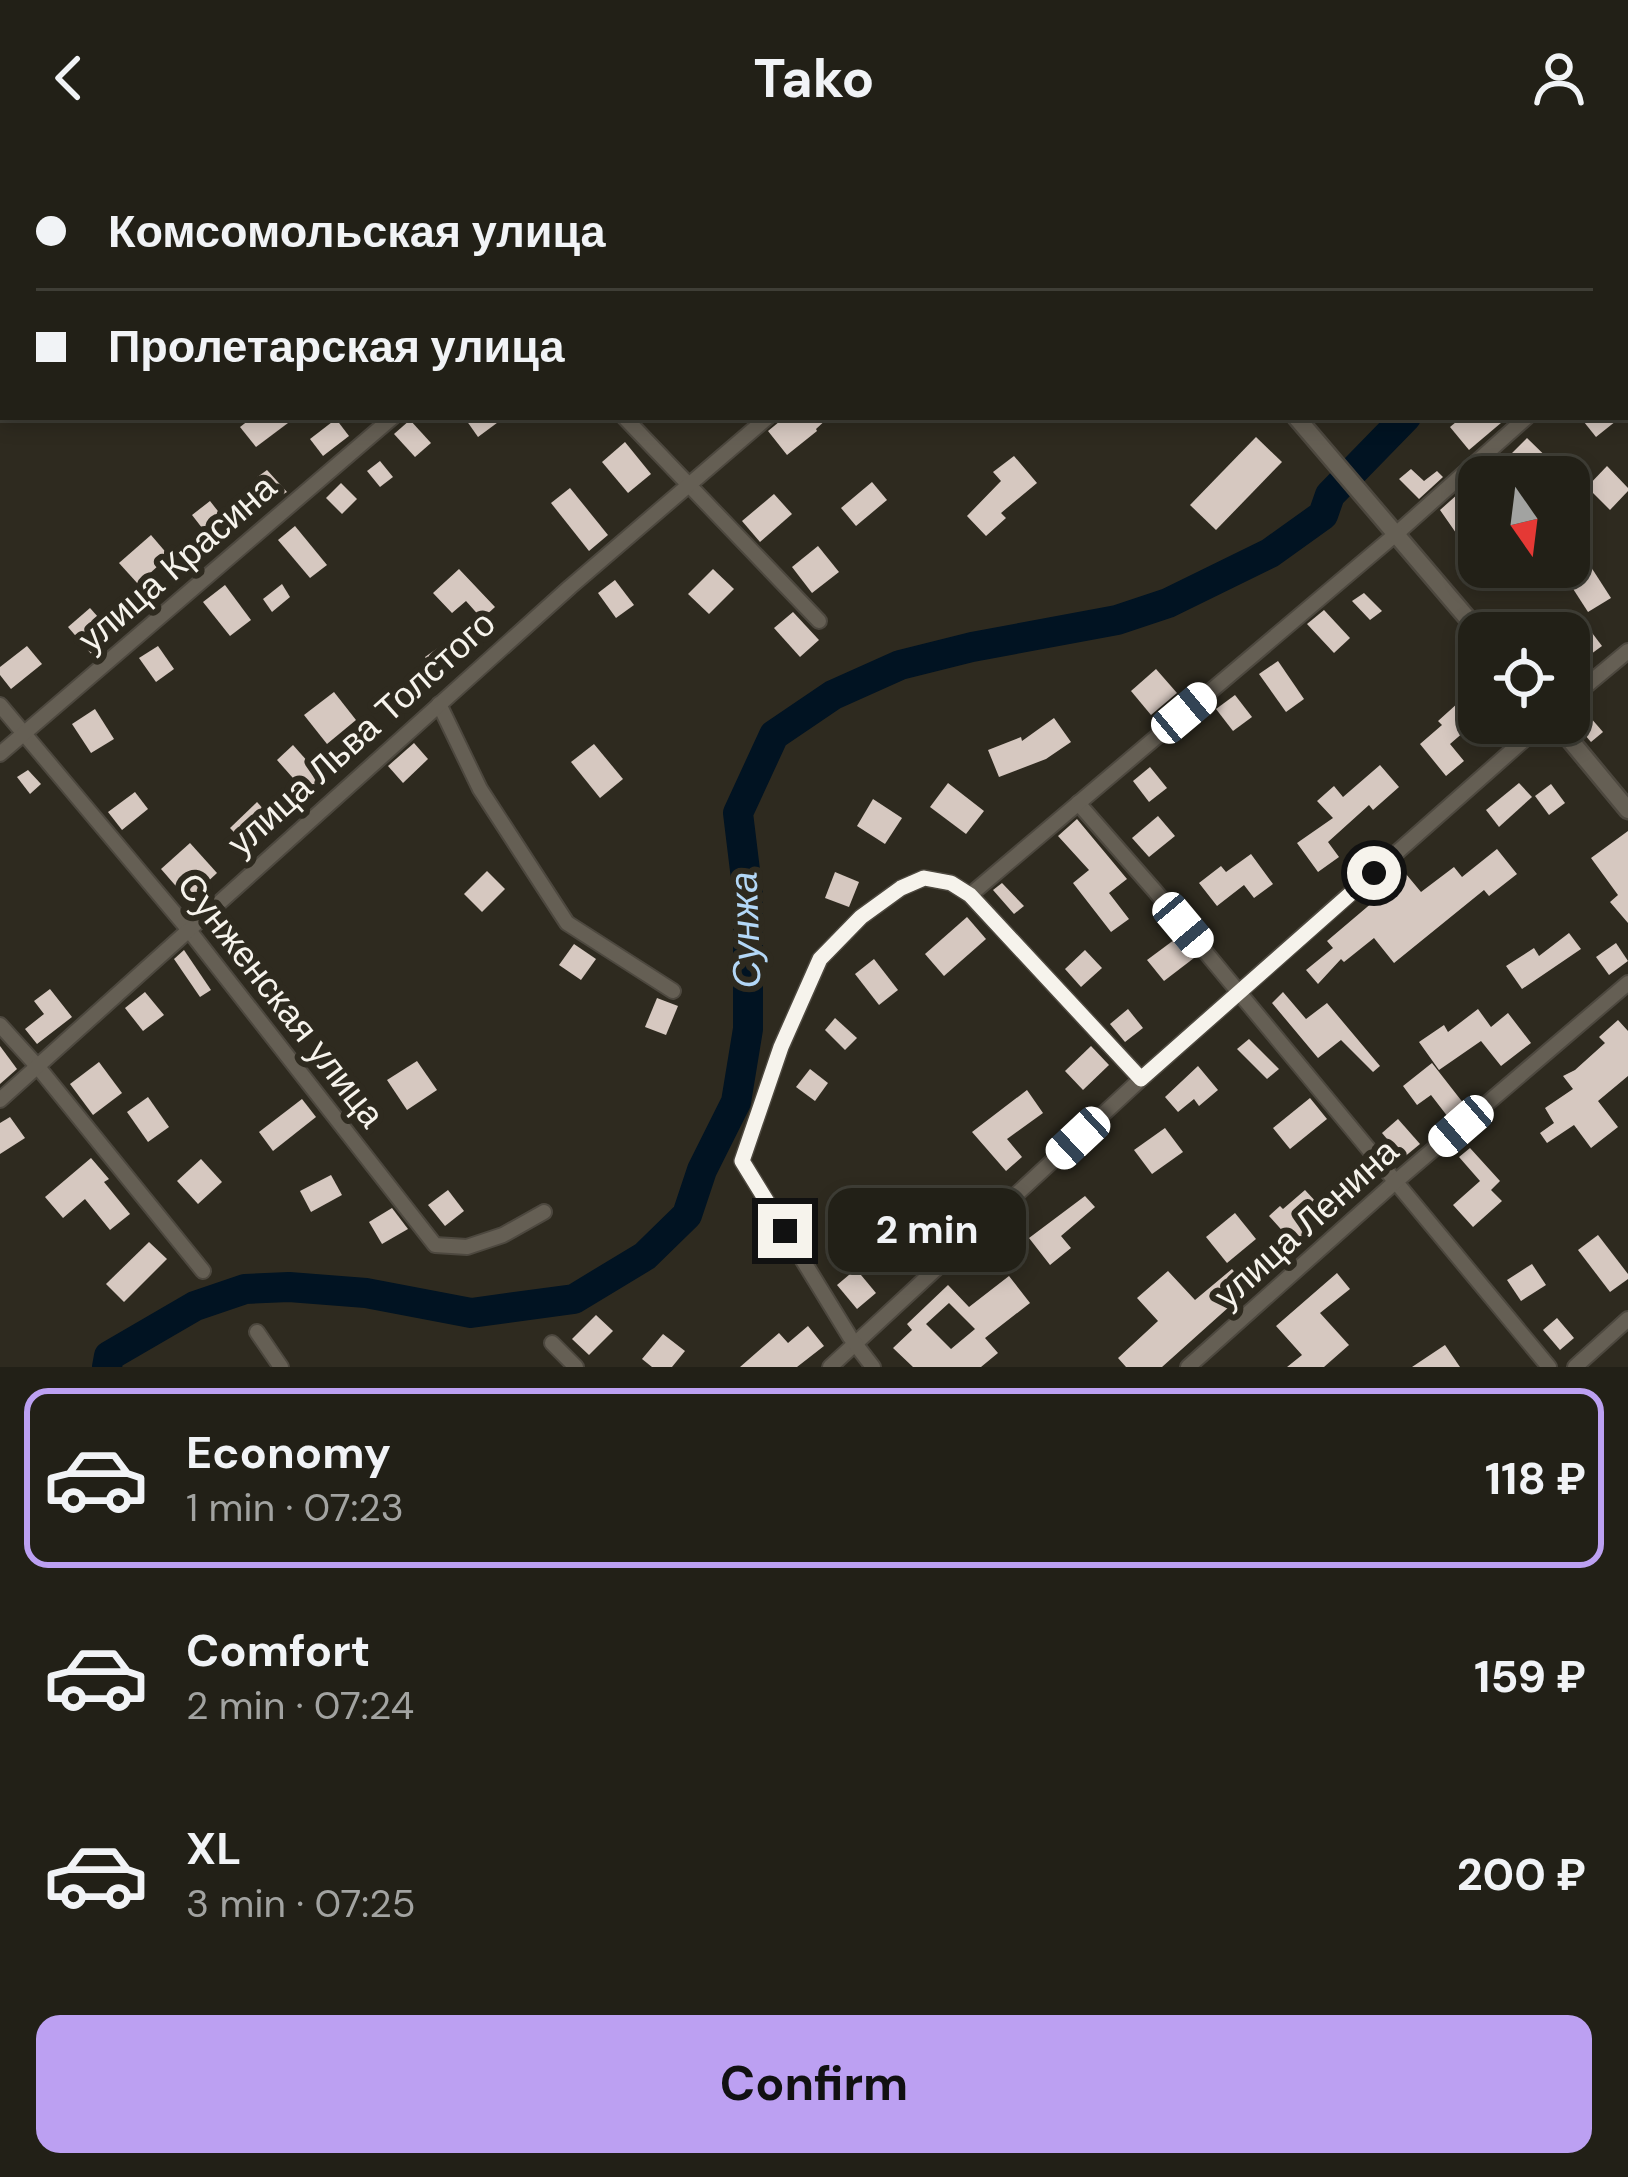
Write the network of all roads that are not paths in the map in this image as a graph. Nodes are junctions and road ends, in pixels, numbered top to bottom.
1 (390, 420) edge
2 (627, 420) edge
3 (765, 420) edge
4 (1299, 420) edge
5 (1524, 420) edge
6 (690, 485) junction
7 (1396, 534) junction
8 (1462, 612) edge
9 (819, 621) dead end
10 (1628, 651) edge
11 (1590, 683) edge
12 (439, 704) junction
13 (0, 705) edge
14 (22, 735) junction
15 (1520, 744) edge
16 (1573, 744) edge
17 (0, 754) edge
18 (1078, 803) junction
19 (1628, 810) edge
20 (970, 895) junction
21 (188, 929) junction
22 (1628, 983) edge
23 (673, 991) dead end
24 (1240, 994) junction
25 (0, 1025) edge
26 (38, 1067) junction
27 (1141, 1079) junction
28 (0, 1100) edge
29 (1394, 1183) junction
30 (544, 1213) dead end
31 (202, 1271) dead end
32 (1628, 1319) edge
33 (257, 1332) dead end
34 (552, 1342) dead end
35 (855, 1343) junction
36 (281, 1367) edge
37 (576, 1367) edge
38 (830, 1367) edge
39 (873, 1367) edge
40 (1188, 1367) edge
41 (1549, 1367) edge
42 (1575, 1367) edge

1 - 14 street, улица Красина
2 - 6 street
3 - 6 street, улица Льва Толстого
4 - 7 street
5 - 7 street
6 - 9 street
6 - 12 street, улица Льва Толстого
7 - 8 street
7 - 18 street
10 - 11 street
12 - 21 street, улица Льва Толстого
12 - 23 street
13 - 14 street, Сунженская улица
14 - 17 street, улица Красина
14 - 21 street, Сунженская улица
15 - 24 street
16 - 19 street
18 - 20 street
18 - 24 street
20 - 27 street
20 - 35 street
21 - 26 street, улица Льва Толстого
21 - 30 street, Сунженская улица
22 - 29 street, улица Ленина
24 - 27 street
24 - 29 street
25 - 26 street
26 - 28 street, улица Льва Толстого
26 - 31 street
27 - 35 street
29 - 40 street, улица Ленина
29 - 41 street
32 - 42 street
33 - 36 street
34 - 37 street
35 - 38 street
35 - 39 street

